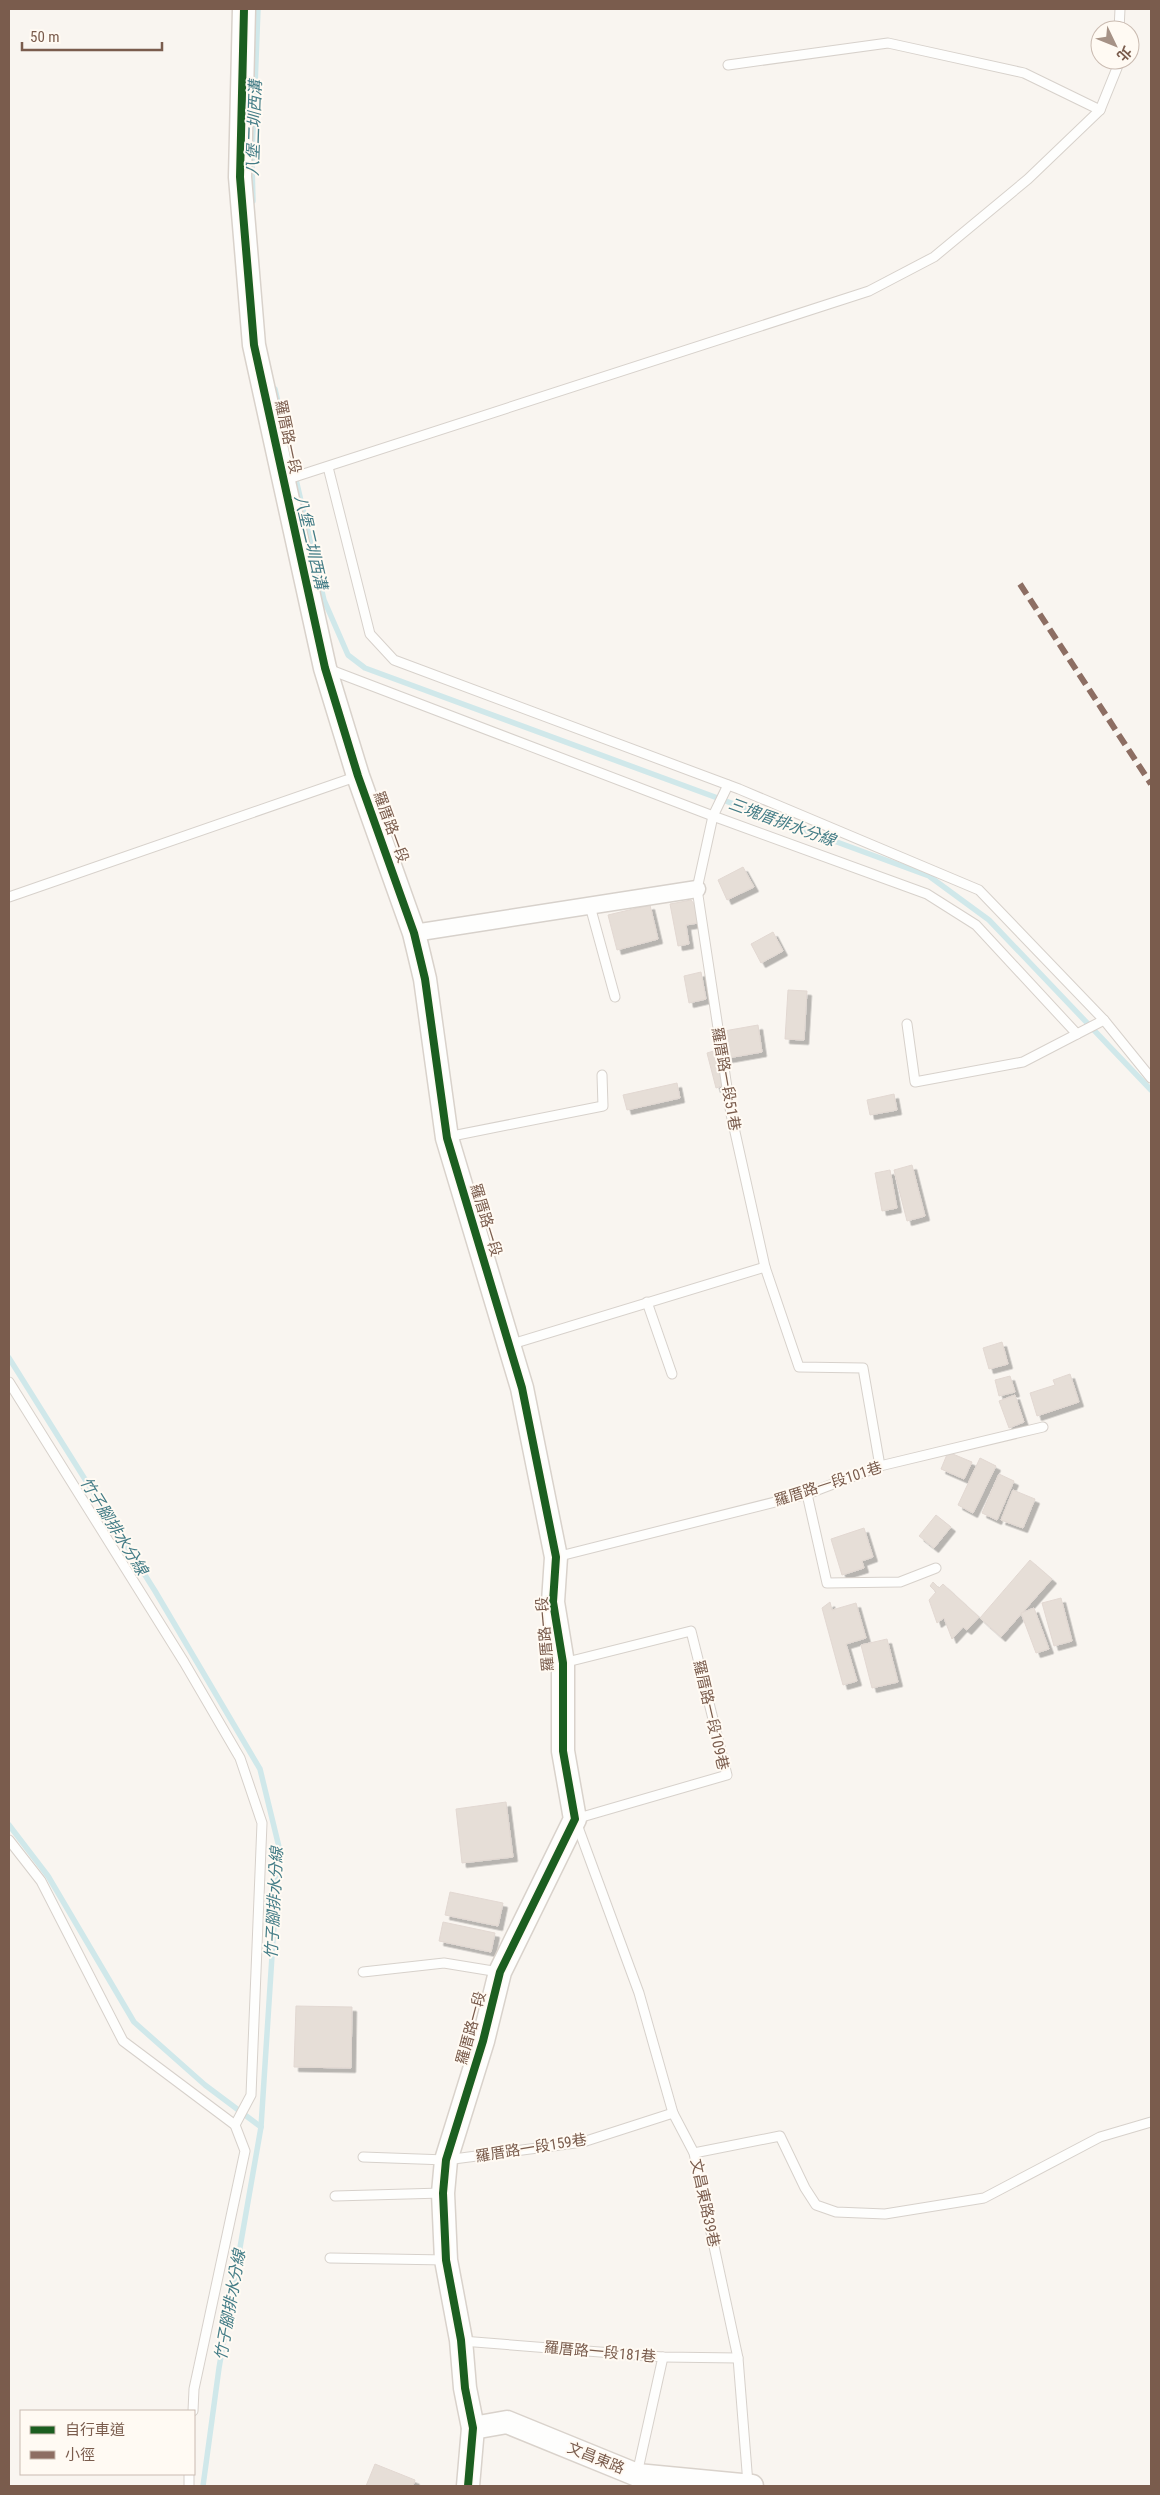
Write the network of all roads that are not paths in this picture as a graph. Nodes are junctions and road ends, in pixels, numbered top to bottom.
1 (244, 9) edge
2 (728, 65) dead end
3 (1116, 70) edge
4 (1100, 110) junction
5 (328, 467) junction
6 (284, 481) junction
7 (325, 668) junction
8 (358, 776) junction
9 (726, 787) junction
10 (713, 816) junction
11 (697, 889) junction
12 (9, 896) edge
13 (590, 906) junction
14 (414, 933) junction
15 (615, 997) dead end
16 (1104, 1020) junction
17 (907, 1024) dead end
18 (1077, 1034) junction
19 (602, 1076) dead end
20 (1151, 1078) edge
21 (447, 1138) junction
22 (765, 1267) junction
23 (647, 1302) junction
24 (509, 1345) junction
25 (672, 1374) dead end
26 (9, 1382) edge
27 (1043, 1427) dead end
28 (880, 1466) junction
29 (807, 1494) junction
30 (556, 1557) junction
31 (936, 1568) dead end
32 (563, 1663) junction
33 (575, 1819) junction
34 (9, 1840) edge
35 (363, 1972) dead end
36 (500, 1972) junction
37 (673, 2113) junction
38 (1151, 2122) edge
39 (236, 2125) junction
40 (694, 2153) junction
41 (363, 2157) dead end
42 (446, 2160) junction
43 (443, 2193) junction
44 (335, 2196) dead end
45 (330, 2258) dead end
46 (446, 2260) junction
47 (461, 2340) junction
48 (662, 2357) junction
49 (738, 2358) junction
50 (193, 2410) edge
51 (473, 2428) junction
52 (637, 2475) junction
53 (750, 2485) edge
54 (468, 2486) edge

1 - 6 street, 羅厝路一段
2 - 4 lane
3 - 4 lane
4 - 5 lane
5 - 6 lane
5 - 9 lane
6 - 7 street, 羅厝路一段
7 - 8 street, 羅厝路一段
7 - 10 lane
8 - 12 lane
8 - 14 street, 羅厝路一段
9 - 10 lane, 羅厝路一段51巷
9 - 16 lane
10 - 11 lane, 羅厝路一段51巷
10 - 18 lane
11 - 13 street
11 - 22 lane, 羅厝路一段51巷
13 - 14 street
13 - 15 lane
14 - 21 street, 羅厝路一段
16 - 18 lane
16 - 20 lane
17 - 18 lane
19 - 21 lane
21 - 24 street, 羅厝路一段
22 - 23 lane
22 - 28 lane, 羅厝路一段51巷
23 - 24 lane
23 - 25 lane
24 - 30 street, 羅厝路一段
26 - 39 lane
27 - 28 lane, 羅厝路一段101巷
28 - 29 lane, 羅厝路一段101巷
29 - 30 lane, 羅厝路一段101巷
29 - 31 lane
30 - 32 street, 羅厝路一段
32 - 33 street, 羅厝路一段
32 - 33 lane, 羅厝路一段109巷
33 - 36 street, 羅厝路一段
33 - 37 lane, 文昌東路39巷
34 - 39 lane
35 - 36 lane
36 - 42 street, 羅厝路一段
37 - 40 lane, 文昌東路39巷
37 - 42 lane, 羅厝路一段159巷
38 - 40 lane
39 - 50 lane
40 - 49 lane, 文昌東路39巷
41 - 42 lane, 羅厝路一段159巷
42 - 43 street, 羅厝路一段
43 - 44 lane
43 - 46 street, 羅厝路一段
45 - 46 lane
46 - 47 street, 羅厝路一段
47 - 48 lane, 羅厝路一段181巷
47 - 51 street, 羅厝路一段
48 - 49 lane, 羅厝路一段181巷
48 - 52 lane
49 - 53 lane, 文昌東路39巷
51 - 52 street, 文昌東路
51 - 54 street, 羅厝路一段
52 - 53 street, 文昌東路

